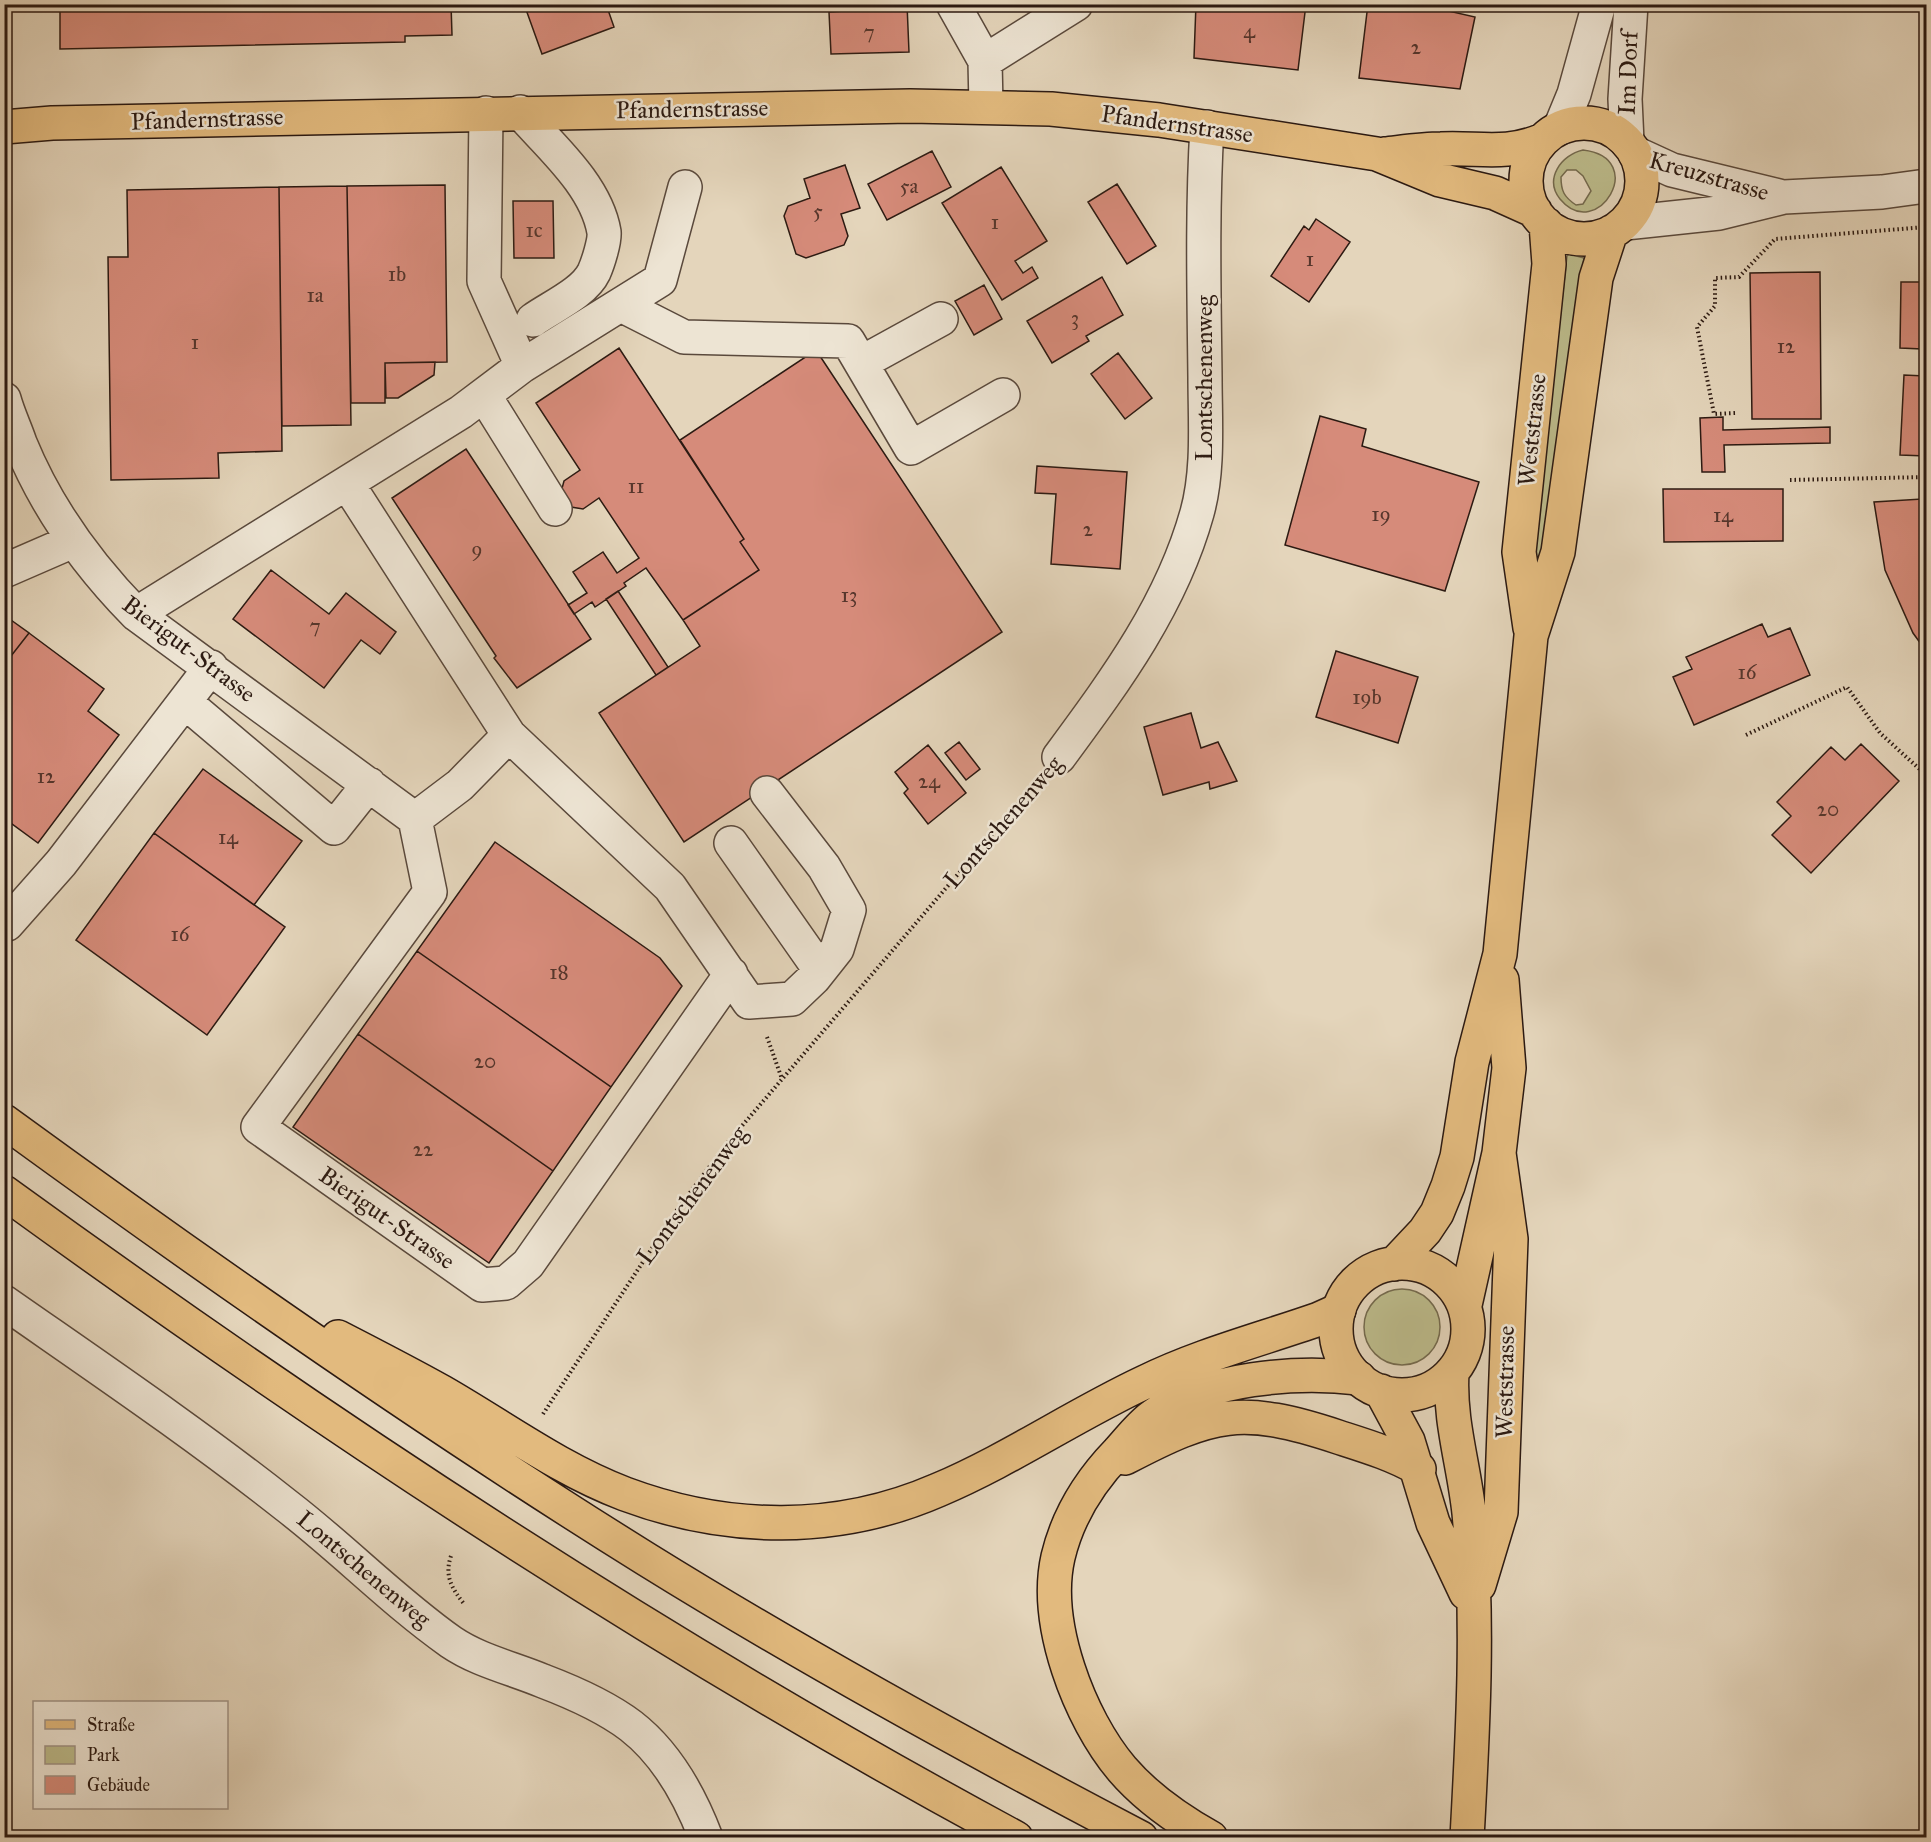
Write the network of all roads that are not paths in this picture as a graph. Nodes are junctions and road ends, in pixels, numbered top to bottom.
1 (953, 4) edge
2 (1076, 4) edge
3 (1599, 4) edge
4 (1631, 4) edge
5 (985, 61) junction
6 (986, 106) junction
7 (520, 112) junction
8 (486, 113) junction
9 (4, 127) edge
10 (1207, 127) junction
11 (1552, 134) junction
12 (1631, 148) junction
13 (1377, 154) junction
14 (1926, 186) edge
15 (685, 187) dead end
16 (1784, 197) junction
17 (1540, 218) junction
18 (1618, 227) junction
19 (621, 305) junction
20 (941, 319) dead end
21 (533, 320) dead end
22 (861, 363) junction
23 (522, 366) junction
24 (484, 395) junction
25 (1003, 395) dead end
26 (4, 399) edge
27 (347, 483) junction
28 (555, 509) dead end
29 (73, 541) junction
30 (4, 571) edge
31 (136, 614) junction
32 (1531, 636) junction
33 (211, 667) junction
34 (184, 702) junction
35 (509, 735) junction
36 (1059, 757) road end
37 (369, 784) junction
38 (767, 793) dead end
39 (415, 819) junction
40 (731, 843) dead end
41 (4, 922) edge
42 (1500, 954) junction
43 (820, 970) junction
44 (731, 974) junction
45 (4, 1121) edge
46 (1499, 1153) junction
47 (4, 1192) edge
48 (198, 1262) junction
49 (1394, 1263) junction
50 (4, 1302) edge
51 (1465, 1305) junction
52 (1339, 1310) junction
53 (1452, 1372) junction
54 (1370, 1385) junction
55 (1419, 1469) junction
56 (1099, 1472) junction
57 (1473, 1607) junction
58 (706, 1838) edge
59 (1016, 1838) edge
60 (1141, 1838) edge
61 (1211, 1838) edge
62 (1467, 1838) edge

1 - 5 street
2 - 5 street
3 - 11 street, Im Dorf
4 - 12 street, Im Dorf
5 - 6 street
6 - 7 main road, Pfandernstrasse
6 - 10 main road, Pfandernstrasse
7 - 8 main road, Pfandernstrasse
7 - 21 street
8 - 9 main road, Pfandernstrasse
8 - 23 street
10 - 13 main road, Pfandernstrasse
10 - 36 street, Lontschenenweg
11 - 12 main road
11 - 13 main road, Pfandernstrasse
11 - 17 main road
12 - 16 street, Kreuzstrasse
12 - 18 main road
13 - 17 main road, Pfandernstrasse
14 - 16 street, Kreuzstrasse
15 - 19 street
16 - 18 street, Kreuzstrasse
17 - 18 main road
17 - 32 main road, Weststrasse
18 - 32 main road, Weststrasse
19 - 22 street
19 - 23 street
20 - 22 street
22 - 25 street
23 - 24 street
24 - 27 street
24 - 28 street
26 - 29 street, Bierigut-Strasse
27 - 31 street
27 - 35 street
29 - 30 street
29 - 31 street, Bierigut-Strasse
31 - 33 street, Bierigut-Strasse
32 - 42 main road, Weststrasse
33 - 34 street
33 - 37 street, Bierigut-Strasse
34 - 37 street
34 - 41 street
35 - 39 street
35 - 44 street
37 - 39 street, Bierigut-Strasse
38 - 43 street
39 - 44 street, Bierigut-Strasse
40 - 43 street
42 - 46 main road, Weststrasse
42 - 49 main road, Weststrasse
43 - 44 street
45 - 48 main road
46 - 51 main road, Weststrasse
46 - 57 main road, Weststrasse
47 - 59 main road
48 - 52 main road
48 - 60 main road
49 - 51 main road, Weststrasse
49 - 52 main road, Weststrasse
50 - 58 street, Lontschenenweg
51 - 53 main road, Weststrasse
52 - 54 main road, Weststrasse
53 - 54 main road, Weststrasse
53 - 57 main road, Weststrasse
54 - 55 main road, Weststrasse
54 - 56 main road
55 - 56 main road
55 - 57 main road, Weststrasse
56 - 61 main road
57 - 62 main road, Weststrasse

